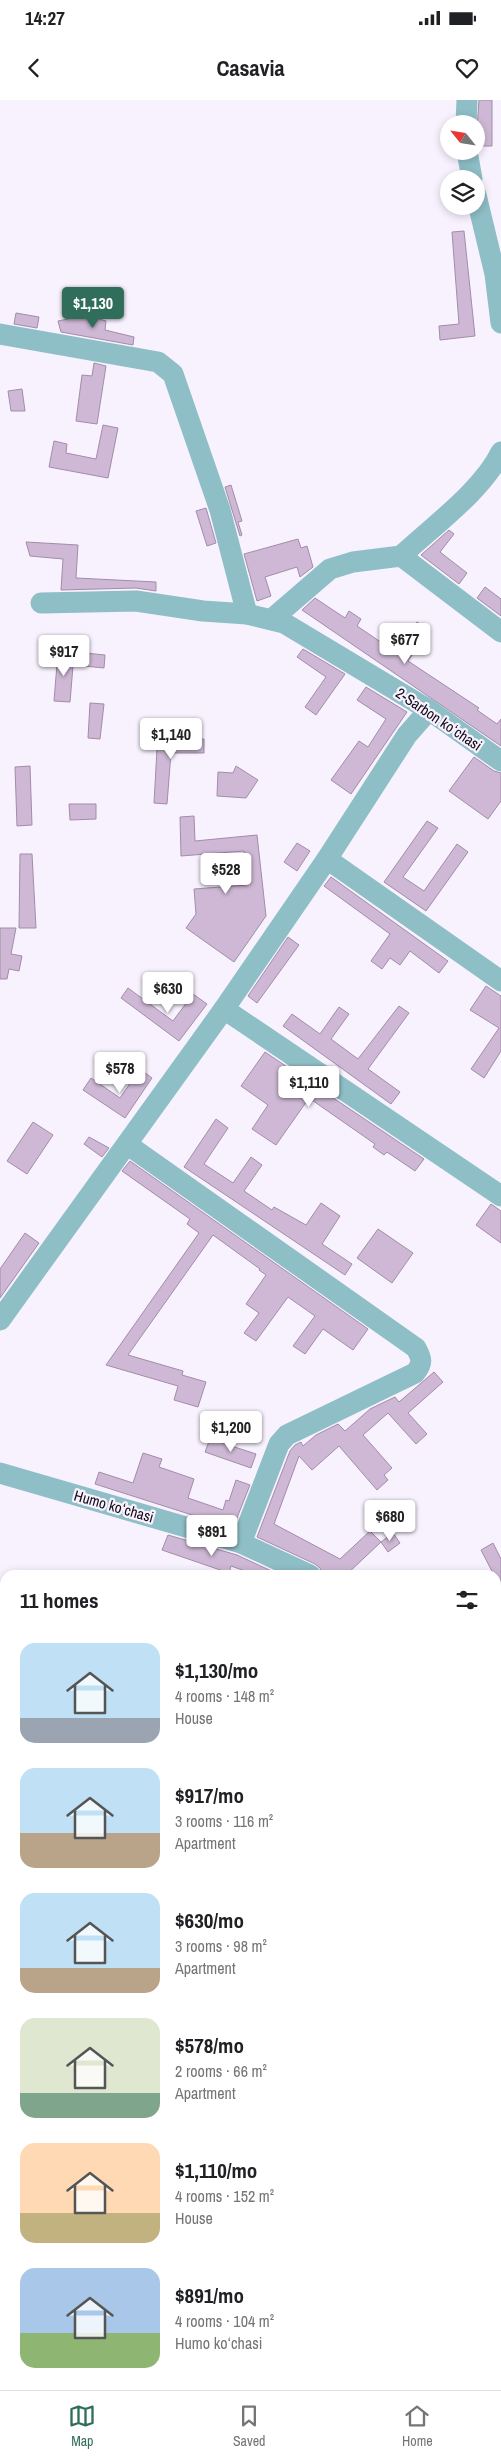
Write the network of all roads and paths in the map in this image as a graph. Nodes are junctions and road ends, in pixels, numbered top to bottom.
1 (467, 100) edge
2 (466, 115) edge
3 (481, 215) edge
4 (501, 323) edge
5 (0, 334) edge
6 (501, 452) edge
7 (401, 556) junction
8 (41, 603) dead end
9 (247, 614) junction
10 (272, 619) junction
11 (501, 632) edge
12 (429, 710) junction
13 (501, 761) edge
14 (327, 860) junction
15 (501, 981) edge
16 (224, 1009) junction
17 (128, 1145) junction
18 (501, 1196) edge
19 (0, 1320) edge
20 (0, 1473) edge
21 (242, 1543) junction
22 (299, 1570) edge

1 - 2 street
3 - 4 street
5 - 9 street
6 - 7 street
7 - 10 street
7 - 11 street
8 - 9 street, 2-Sarbon koʻchasi
9 - 10 street, 2-Sarbon koʻchasi
10 - 12 street, 2-Sarbon koʻchasi
12 - 13 street, 2-Sarbon koʻchasi
12 - 14 street
14 - 15 street
14 - 16 street
16 - 17 street
16 - 18 street
17 - 19 street
17 - 21 street
20 - 21 street, Humo koʻchasi
21 - 22 street, Humo koʻchasi

